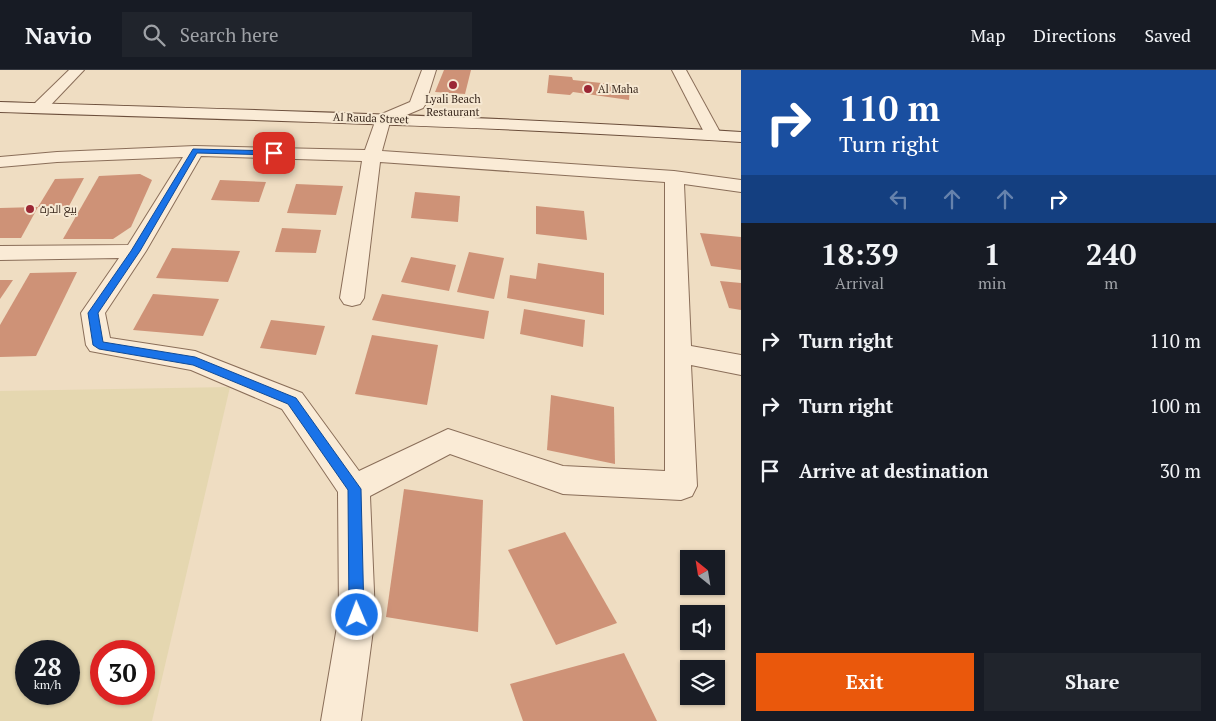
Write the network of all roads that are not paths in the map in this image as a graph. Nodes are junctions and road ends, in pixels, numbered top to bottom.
1 (77, 70) edge
2 (429, 70) edge
3 (679, 70) edge
4 (0, 107) edge
5 (39, 108) junction
6 (383, 119) junction
7 (714, 134) junction
8 (741, 137) edge
9 (195, 151) junction
10 (372, 156) junction
11 (0, 162) edge
12 (674, 177) junction
13 (741, 186) edge
14 (135, 251) junction
15 (0, 253) edge
16 (352, 298) dead end
17 (677, 353) junction
18 (741, 365) edge
19 (354, 489) junction
20 (341, 721) edge

1 - 5 street
2 - 6 street
3 - 7 street
4 - 5 street, Al Rauda Street
5 - 6 street, Al Rauda Street
6 - 7 street, Al Rauda Street
6 - 10 street
7 - 8 street, Al Rauda Street
9 - 10 street
9 - 11 street
9 - 14 street
10 - 12 street
10 - 16 street
12 - 13 street
12 - 17 street
14 - 15 street
14 - 19 street
17 - 18 street
17 - 19 street
19 - 20 street

